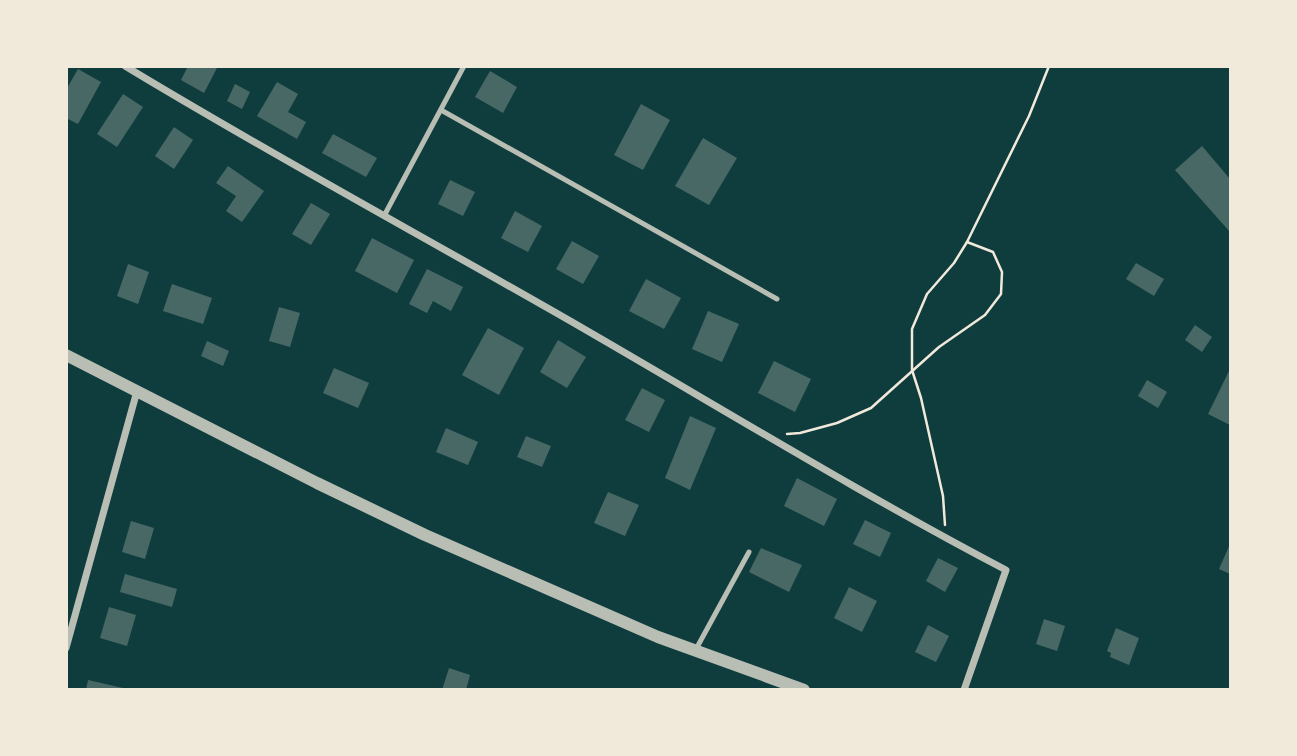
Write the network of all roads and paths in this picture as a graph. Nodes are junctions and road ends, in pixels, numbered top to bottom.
1 (125, 66) edge
2 (464, 66) edge
3 (1049, 66) edge
4 (441, 110) junction
5 (384, 216) junction
6 (967, 242) junction
7 (777, 299) dead end
8 (66, 355) edge
9 (912, 370) junction
10 (138, 391) junction
11 (766, 435) junction
12 (946, 538) junction
13 (749, 552) dead end
14 (66, 648) edge
15 (695, 650) junction
16 (804, 690) edge
17 (964, 690) edge

1 - 5 street
2 - 4 lane
3 - 6 path
4 - 5 lane
4 - 7 lane
5 - 11 street
6 - 9 path
6 - 9 path
8 - 10 street
9 - 11 path
9 - 12 path
10 - 14 street
10 - 15 street
11 - 12 street
12 - 17 street
13 - 15 lane
15 - 16 street

